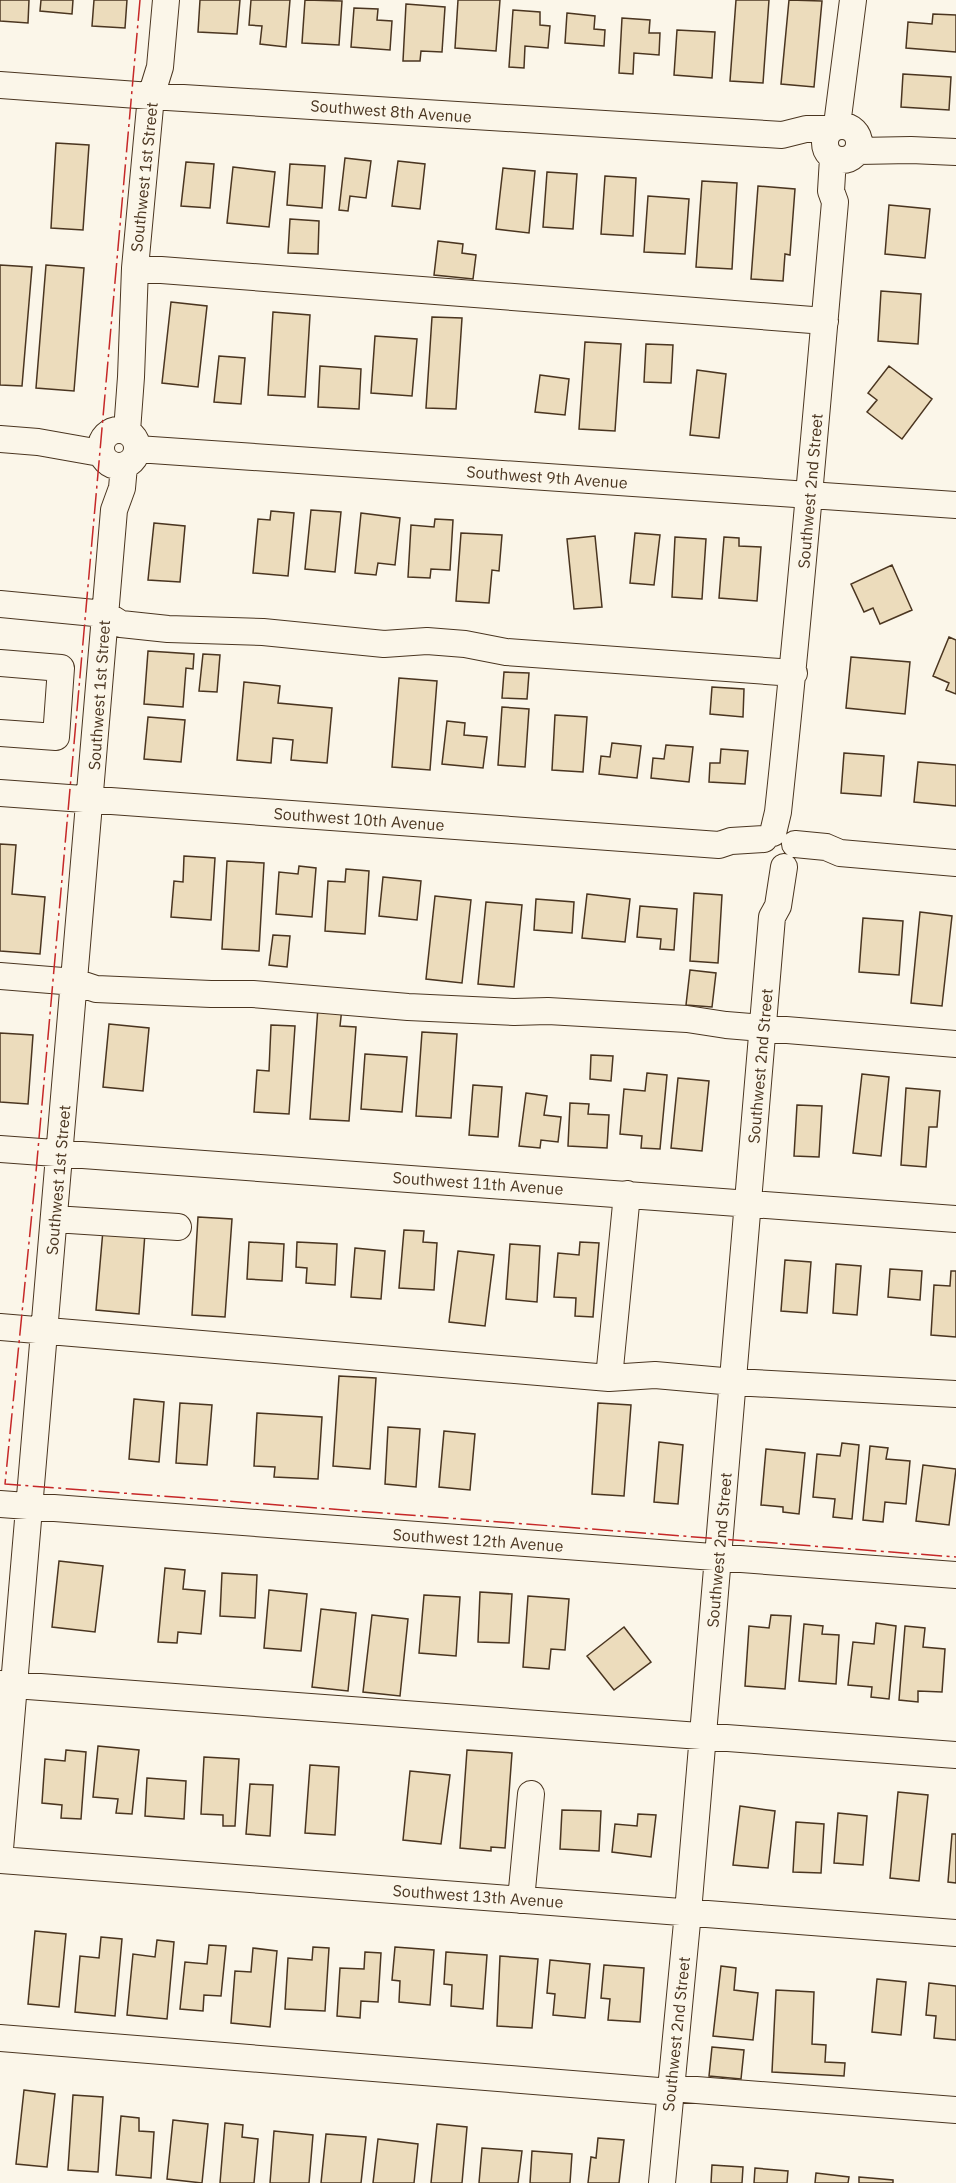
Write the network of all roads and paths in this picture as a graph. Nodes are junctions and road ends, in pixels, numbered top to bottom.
1 (166, 0) edge
2 (853, 0) edge
3 (0, 85) edge
4 (151, 96) junction
5 (842, 142) junction
6 (956, 152) edge
7 (135, 268) junction
8 (825, 321) junction
9 (0, 439) edge
10 (117, 447) junction
11 (810, 494) junction
12 (956, 505) edge
13 (0, 604) edge
14 (105, 614) junction
15 (0, 663) edge
16 (794, 673) junction
17 (58, 702) junction
18 (98, 705) junction
19 (0, 733) edge
20 (0, 793) edge
21 (91, 799) junction
22 (778, 850) junction
23 (956, 863) edge
24 (0, 976) edge
25 (75, 982) junction
26 (763, 1028) junction
27 (956, 1044) edge
28 (0, 1149) edge
29 (60, 1153) junction
30 (627, 1194) junction
31 (749, 1203) junction
32 (54, 1219) junction
33 (956, 1219) edge
34 (178, 1227) dead end
35 (0, 1327) edge
36 (45, 1331) junction
37 (609, 1378) junction
38 (734, 1382) junction
39 (956, 1394) edge
40 (0, 1504) edge
41 (30, 1506) junction
42 (718, 1558) junction
43 (956, 1575) edge
44 (7, 1685) edge
45 (703, 1737) junction
46 (956, 1755) edge
47 (531, 1794) dead end
48 (0, 1849) edge
49 (0, 1860) edge
50 (521, 1900) junction
51 (688, 1912) junction
52 (956, 1932) edge
53 (0, 2038) edge
54 (671, 2090) junction
55 (956, 2110) edge
56 (662, 2183) edge

1 - 4 street, Southwest 1st Street
2 - 5 street, Southwest 2nd Street
3 - 4 street, Southwest 8th Avenue
4 - 5 street, Southwest 8th Avenue
4 - 7 street, Southwest 1st Street
5 - 6 street, Southwest 8th Avenue
5 - 8 street, Southwest 2nd Street
7 - 8 street
7 - 10 street, Southwest 1st Street
8 - 11 street, Southwest 2nd Street
9 - 10 street, Southwest 9th Avenue
10 - 11 street, Southwest 9th Avenue
10 - 14 street, Southwest 1st Street
11 - 12 street, Southwest 9th Avenue
11 - 16 street, Southwest 2nd Street
13 - 14 street
14 - 16 street
14 - 18 street, Southwest 1st Street
15 - 17 street
16 - 22 street, Southwest 2nd Street
17 - 18 street
17 - 19 street
18 - 21 street, Southwest 1st Street
20 - 21 street, Southwest 10th Avenue
21 - 22 street, Southwest 10th Avenue
21 - 25 street, Southwest 1st Street
22 - 23 street, Southwest 10th Avenue
22 - 26 street, Southwest 2nd Street
24 - 25 street
25 - 26 street
25 - 29 street, Southwest 1st Street
26 - 27 street
26 - 31 street, Southwest 2nd Street
28 - 29 street, Southwest 11th Avenue
29 - 30 street, Southwest 11th Avenue
29 - 32 street, Southwest 1st Street
30 - 31 street, Southwest 11th Avenue
30 - 37 street
31 - 33 street, Southwest 11th Avenue
31 - 38 street, Southwest 2nd Street
32 - 34 street
32 - 36 street, Southwest 1st Street
35 - 36 street
36 - 37 street
36 - 41 street, Southwest 1st Street
37 - 38 street
38 - 39 street
38 - 42 street, Southwest 2nd Street
40 - 41 street, Southwest 12th Avenue
41 - 42 street, Southwest 12th Avenue
41 - 44 street, Southwest 1st Street
42 - 43 street, Southwest 12th Avenue
42 - 45 street, Southwest 2nd Street
44 - 45 street
44 - 48 street, Southwest 1st Street
45 - 46 street
45 - 51 street, Southwest 2nd Street
47 - 50 street
49 - 50 street, Southwest 13th Avenue
50 - 51 street, Southwest 13th Avenue
51 - 52 street, Southwest 13th Avenue
51 - 54 street, Southwest 2nd Street
53 - 54 street
54 - 55 street
54 - 56 street, Southwest 2nd Street

